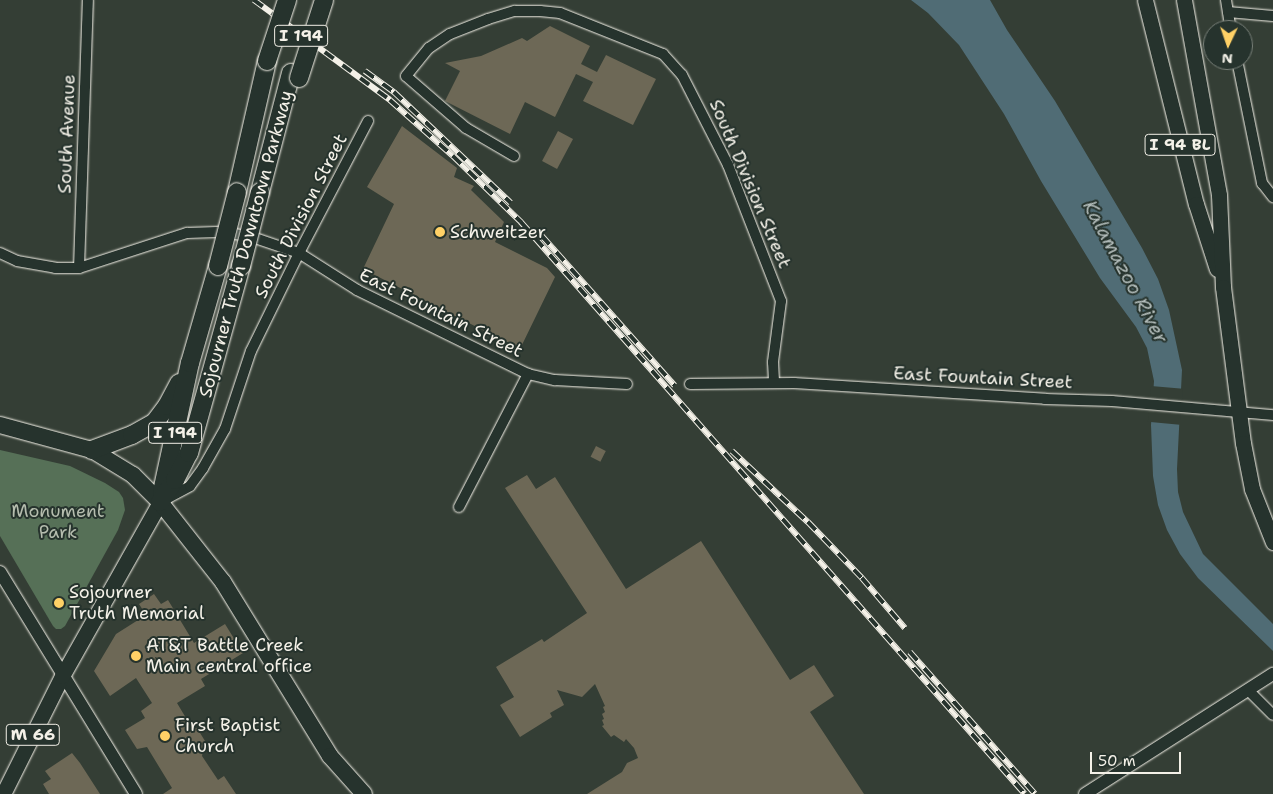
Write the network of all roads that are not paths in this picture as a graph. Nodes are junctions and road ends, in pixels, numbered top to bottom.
1 (88, 0) edge
2 (287, 0) edge
3 (312, 0) edge
4 (324, 0) edge
5 (1145, 0) edge
6 (1184, 0) edge
7 (1226, 0) edge
8 (1228, 12) junction
9 (1273, 16) edge
10 (1229, 20) edge
11 (1239, 70) edge
12 (295, 76) junction
13 (368, 121) dead end
14 (514, 156) dead end
15 (1271, 195) edge
16 (0, 253) edge
17 (299, 253) junction
18 (78, 268) junction
19 (1223, 287) junction
20 (190, 363) junction
21 (528, 374) junction
22 (774, 383) junction
23 (627, 384) dead end
24 (690, 384) dead end
25 (1240, 412) junction
26 (1273, 415) edge
27 (0, 425) edge
28 (92, 450) junction
29 (160, 502) junction
30 (459, 507) dead end
31 (1273, 542) edge
32 (0, 572) edge
33 (1273, 674) edge
34 (62, 676) junction
35 (1248, 690) junction
36 (1273, 714) edge
37 (3, 794) edge
38 (136, 794) edge
39 (364, 794) edge
40 (1085, 794) edge

1 - 18 street, South Avenue
2 - 20 highway, Sojourner Truth Downtown Parkway / I 194, bridge
3 - 12 highway, Sojourner Truth Downtown Parkway / I 194
4 - 12 highway, bridge
5 - 19 main road, I 94 BL
6 - 19 main road, I 94 BL
7 - 8 street
8 - 9 street
8 - 10 street
11 - 15 street
12 - 29 highway, Sojourner Truth Downtown Parkway / I 194, bridge
13 - 17 street, South Division Street
14 - 22 street, South Division Street
16 - 18 street
17 - 18 street, East Fountain Street
17 - 21 street, East Fountain Street
17 - 29 street, South Division Street
19 - 25 main road, I 94 BL
20 - 28 highway
20 - 29 highway, Sojourner Truth Downtown Parkway / I 194
21 - 23 street, East Fountain Street
21 - 30 street
22 - 24 street, East Fountain Street
22 - 25 street, East Fountain Street
25 - 26 street, East Fountain Street
25 - 31 main road, I 94 BL
27 - 28 highway
28 - 29 highway
29 - 34 main road, M 66
29 - 39 highway
32 - 34 street
33 - 35 street
34 - 37 main road, M 66
34 - 38 street
35 - 36 street
35 - 40 street

